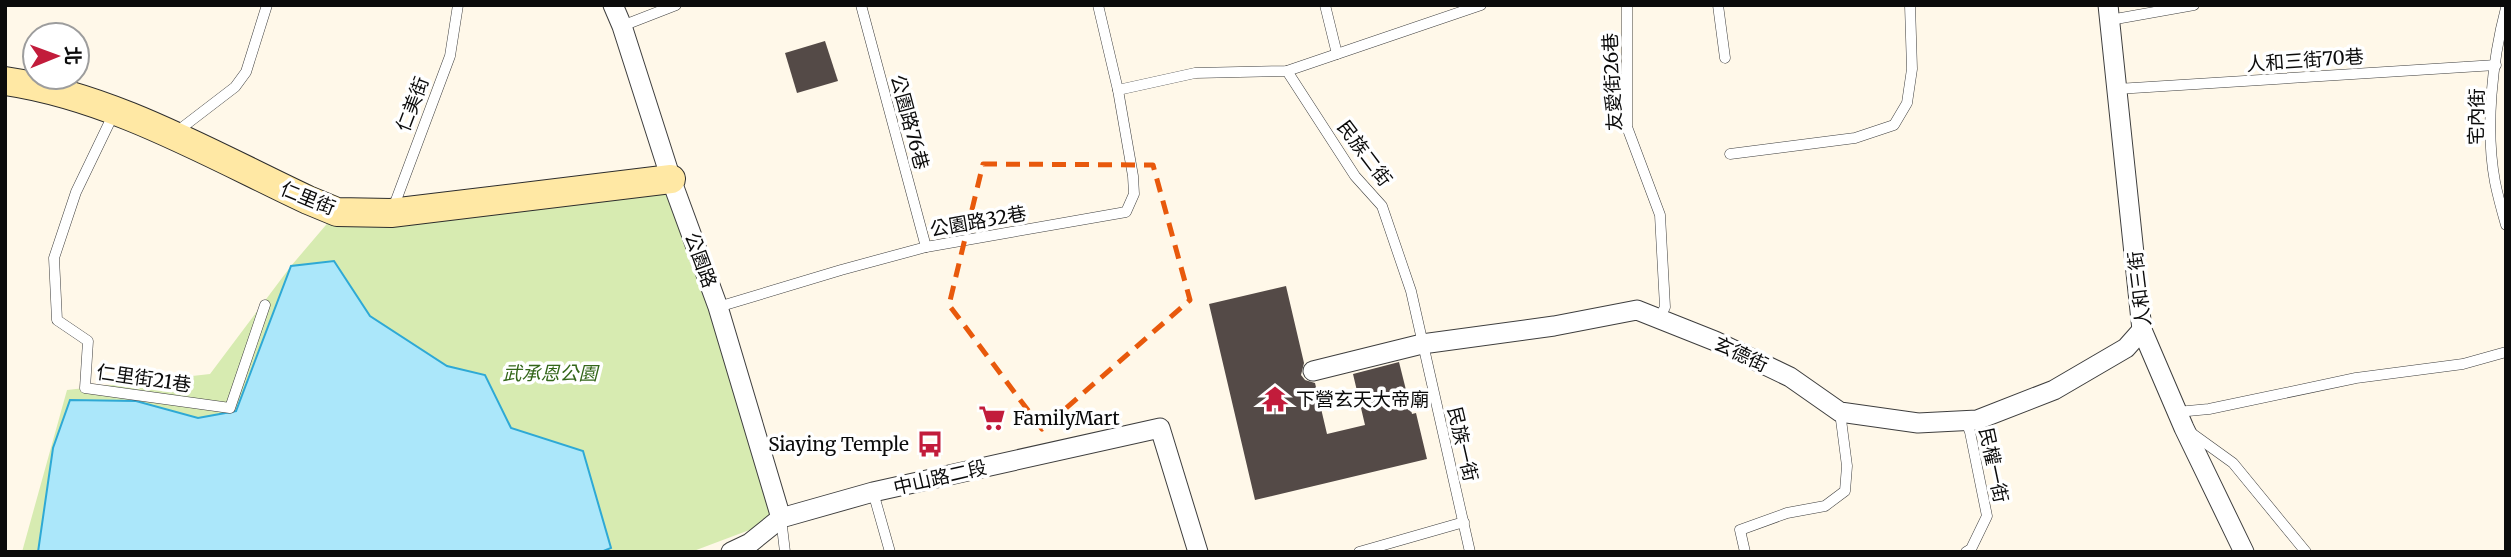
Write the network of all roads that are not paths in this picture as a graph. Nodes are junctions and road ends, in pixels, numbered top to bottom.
1 (267, 5) edge
2 (458, 5) edge
3 (613, 5) edge
4 (676, 5) edge
5 (861, 5) edge
6 (1098, 5) edge
7 (1325, 5) edge
8 (1481, 5) edge
9 (1627, 5) edge
10 (1718, 5) edge
11 (1910, 5) edge
12 (2194, 5) edge
13 (2506, 8) edge
14 (1455, 10) edge
15 (2109, 13) edge
16 (622, 26) junction
17 (1337, 54) junction
18 (1725, 58) dead end
19 (2496, 65) junction
20 (1287, 71) junction
21 (5, 80) edge
22 (2118, 89) junction
23 (1118, 90) junction
24 (116, 109) junction
25 (172, 135) junction
26 (1730, 153) dead end
27 (671, 178) junction
28 (391, 213) junction
29 (2506, 225) edge
30 (926, 247) junction
31 (265, 305) dead end
32 (718, 307) junction
33 (1659, 319) junction
34 (2142, 330) junction
35 (1422, 344) junction
36 (2506, 352) edge
37 (1313, 371) dead end
38 (1839, 412) junction
39 (2181, 420) junction
40 (1966, 421) junction
41 (873, 492) junction
42 (781, 518) junction
43 (1464, 522) junction
44 (731, 552) edge
45 (785, 552) edge
46 (890, 552) edge
47 (1198, 552) edge
48 (1359, 552) edge
49 (1470, 552) edge
50 (1745, 552) edge
51 (1966, 552) edge
52 (2244, 552) edge
53 (2306, 552) edge

1 - 25 lane
2 - 28 lane, 仁美街
3 - 16 street, 公園路
4 - 16 lane
5 - 30 lane, 公園路76巷
6 - 23 lane
7 - 17 lane
8 - 14 lane
9 - 33 lane, 友愛街26巷
10 - 18 lane
11 - 26 lane
12 - 15 lane
13 - 19 lane, 宅內街
14 - 17 lane
15 - 22 street, 人和三街
16 - 27 street, 公園路
17 - 20 lane
19 - 22 lane, 人和三街70巷
19 - 29 lane, 宅內街
20 - 23 lane
20 - 35 lane, 民族二街
21 - 24 street, 仁里街
22 - 34 street, 人和三街
23 - 30 lane, 公園路32巷
24 - 25 street, 仁里街
24 - 31 lane, 仁里街21巷
25 - 28 street, 仁里街
27 - 28 street, 仁里街
27 - 32 street, 公園路
30 - 32 lane, 公園路32巷
32 - 42 street, 公園路
33 - 35 street, 玄德街
33 - 38 street, 玄德街
34 - 39 street, 人和三街
34 - 40 street, 玄德街
35 - 37 street, 玄德街
35 - 43 lane, 民族一街
36 - 39 lane
38 - 40 street, 玄德街
38 - 50 lane
39 - 52 street, 人和三街
39 - 53 lane
40 - 51 lane, 民權一街
41 - 42 street, 中山路二段
41 - 46 lane
41 - 47 street, 中山路二段
42 - 44 street, 中山路二段
42 - 45 lane
43 - 48 lane
43 - 49 lane, 民族一街

